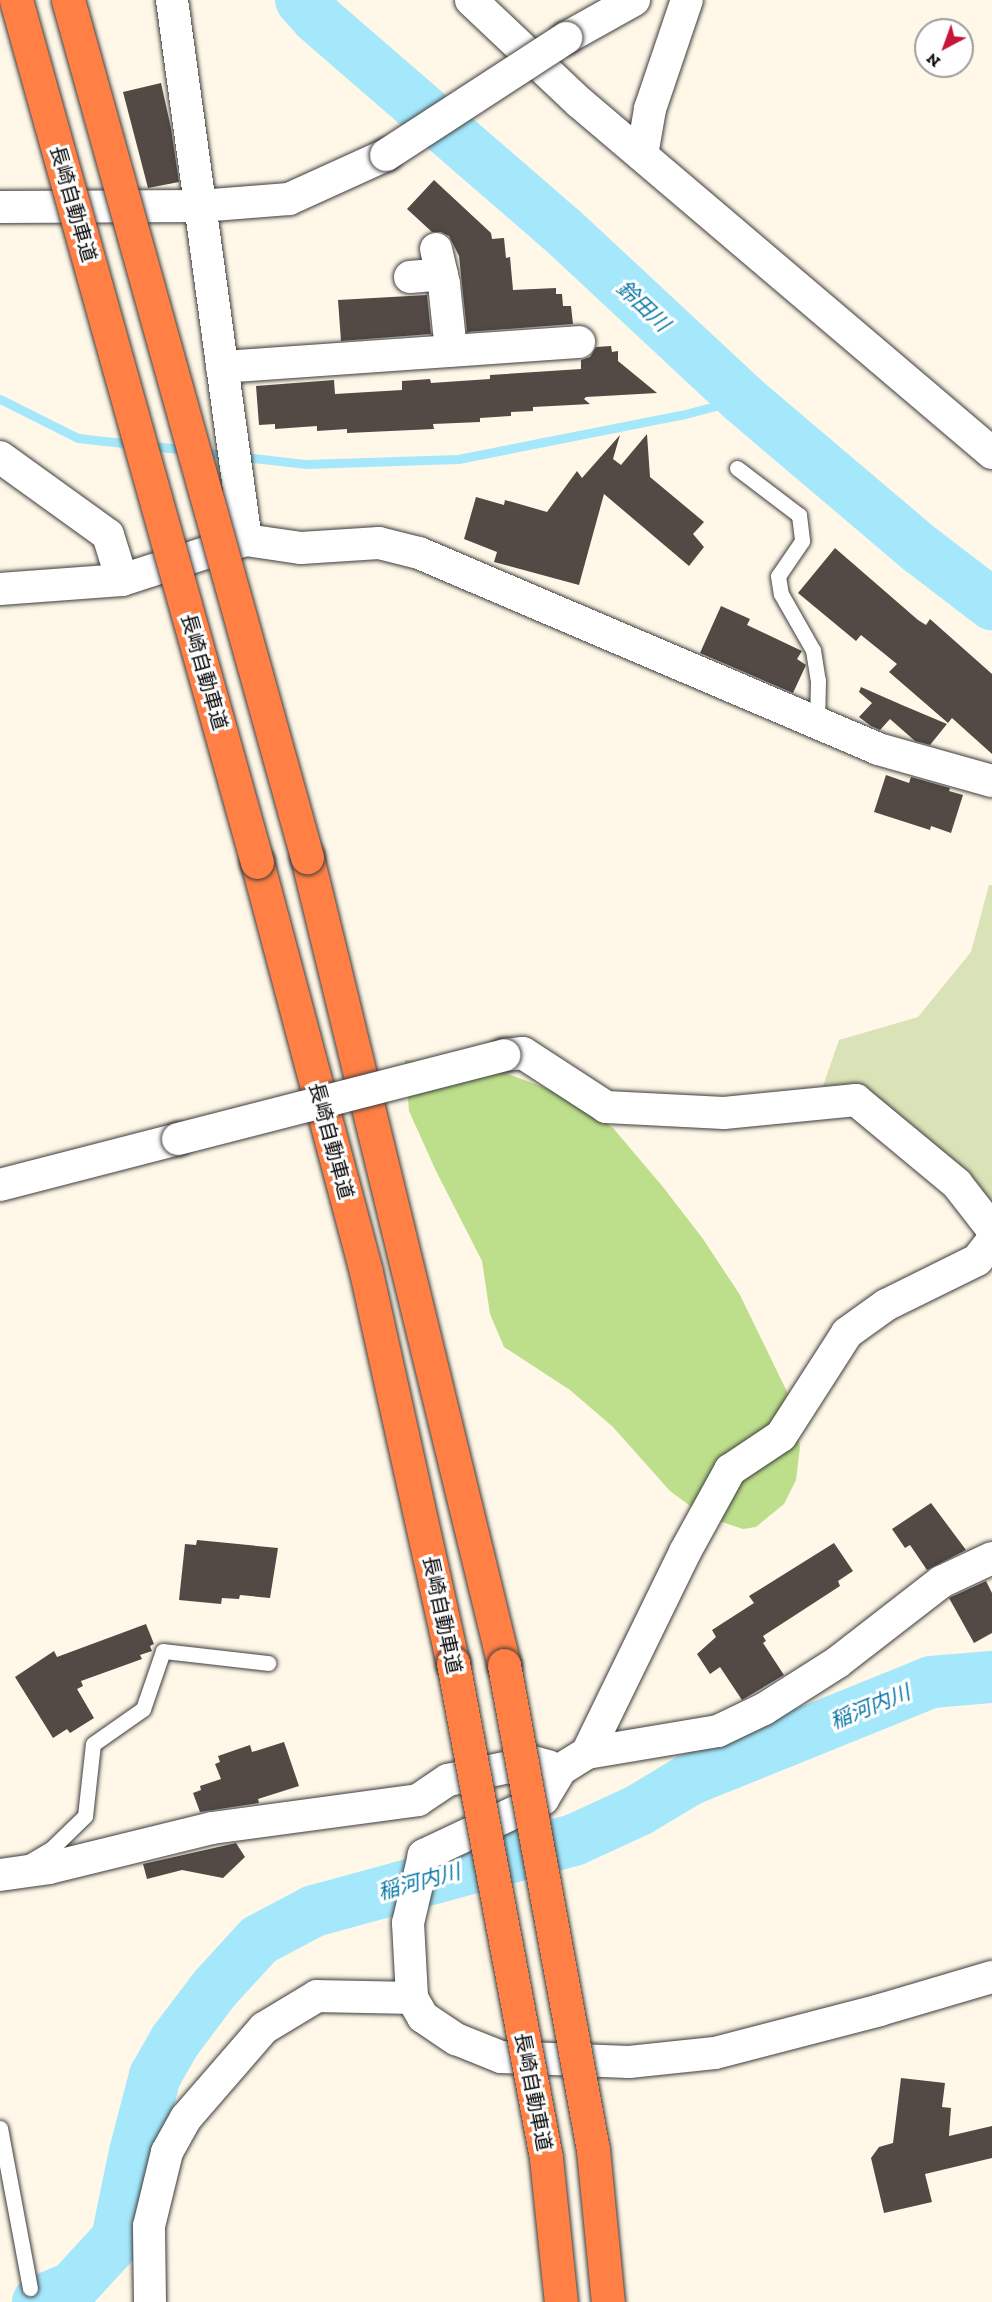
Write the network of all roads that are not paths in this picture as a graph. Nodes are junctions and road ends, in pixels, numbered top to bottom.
1 (16, 0) edge
2 (68, 0) edge
3 (172, 0) edge
4 (471, 0) edge
5 (634, 0) edge
6 (687, 0) edge
7 (642, 155) junction
8 (200, 206) junction
9 (1, 208) edge
10 (410, 277) dead end
11 (579, 342) dead end
12 (451, 351) junction
13 (222, 367) junction
14 (992, 453) edge
15 (0, 457) edge
16 (737, 468) dead end
17 (246, 540) junction
18 (123, 580) junction
19 (0, 590) edge
20 (817, 723) junction
21 (992, 781) edge
22 (0, 1185) edge
23 (992, 1230) edge
24 (992, 1241) edge
25 (992, 1558) edge
26 (268, 1663) dead end
27 (574, 1761) junction
28 (5, 1874) edge
29 (992, 1977) edge
30 (412, 1998) junction
31 (0, 2128) edge
32 (30, 2288) dead end
33 (150, 2302) edge
34 (561, 2302) edge
35 (608, 2302) edge

1 - 34 highway, 長崎自動車道, bridge
2 - 35 highway, bridge
3 - 8 street
4 - 7 street
5 - 8 street, bridge
6 - 7 street
7 - 14 street
8 - 9 street
8 - 13 street
10 - 12 street
11 - 12 street
12 - 13 street
13 - 17 street
15 - 18 street
16 - 20 lane
17 - 18 street
17 - 20 street
18 - 19 street
20 - 21 street
22 - 23 street, bridge
24 - 27 street
25 - 27 street
26 - 28 lane
27 - 28 street
27 - 30 street
29 - 30 street
30 - 33 street
31 - 32 lane

